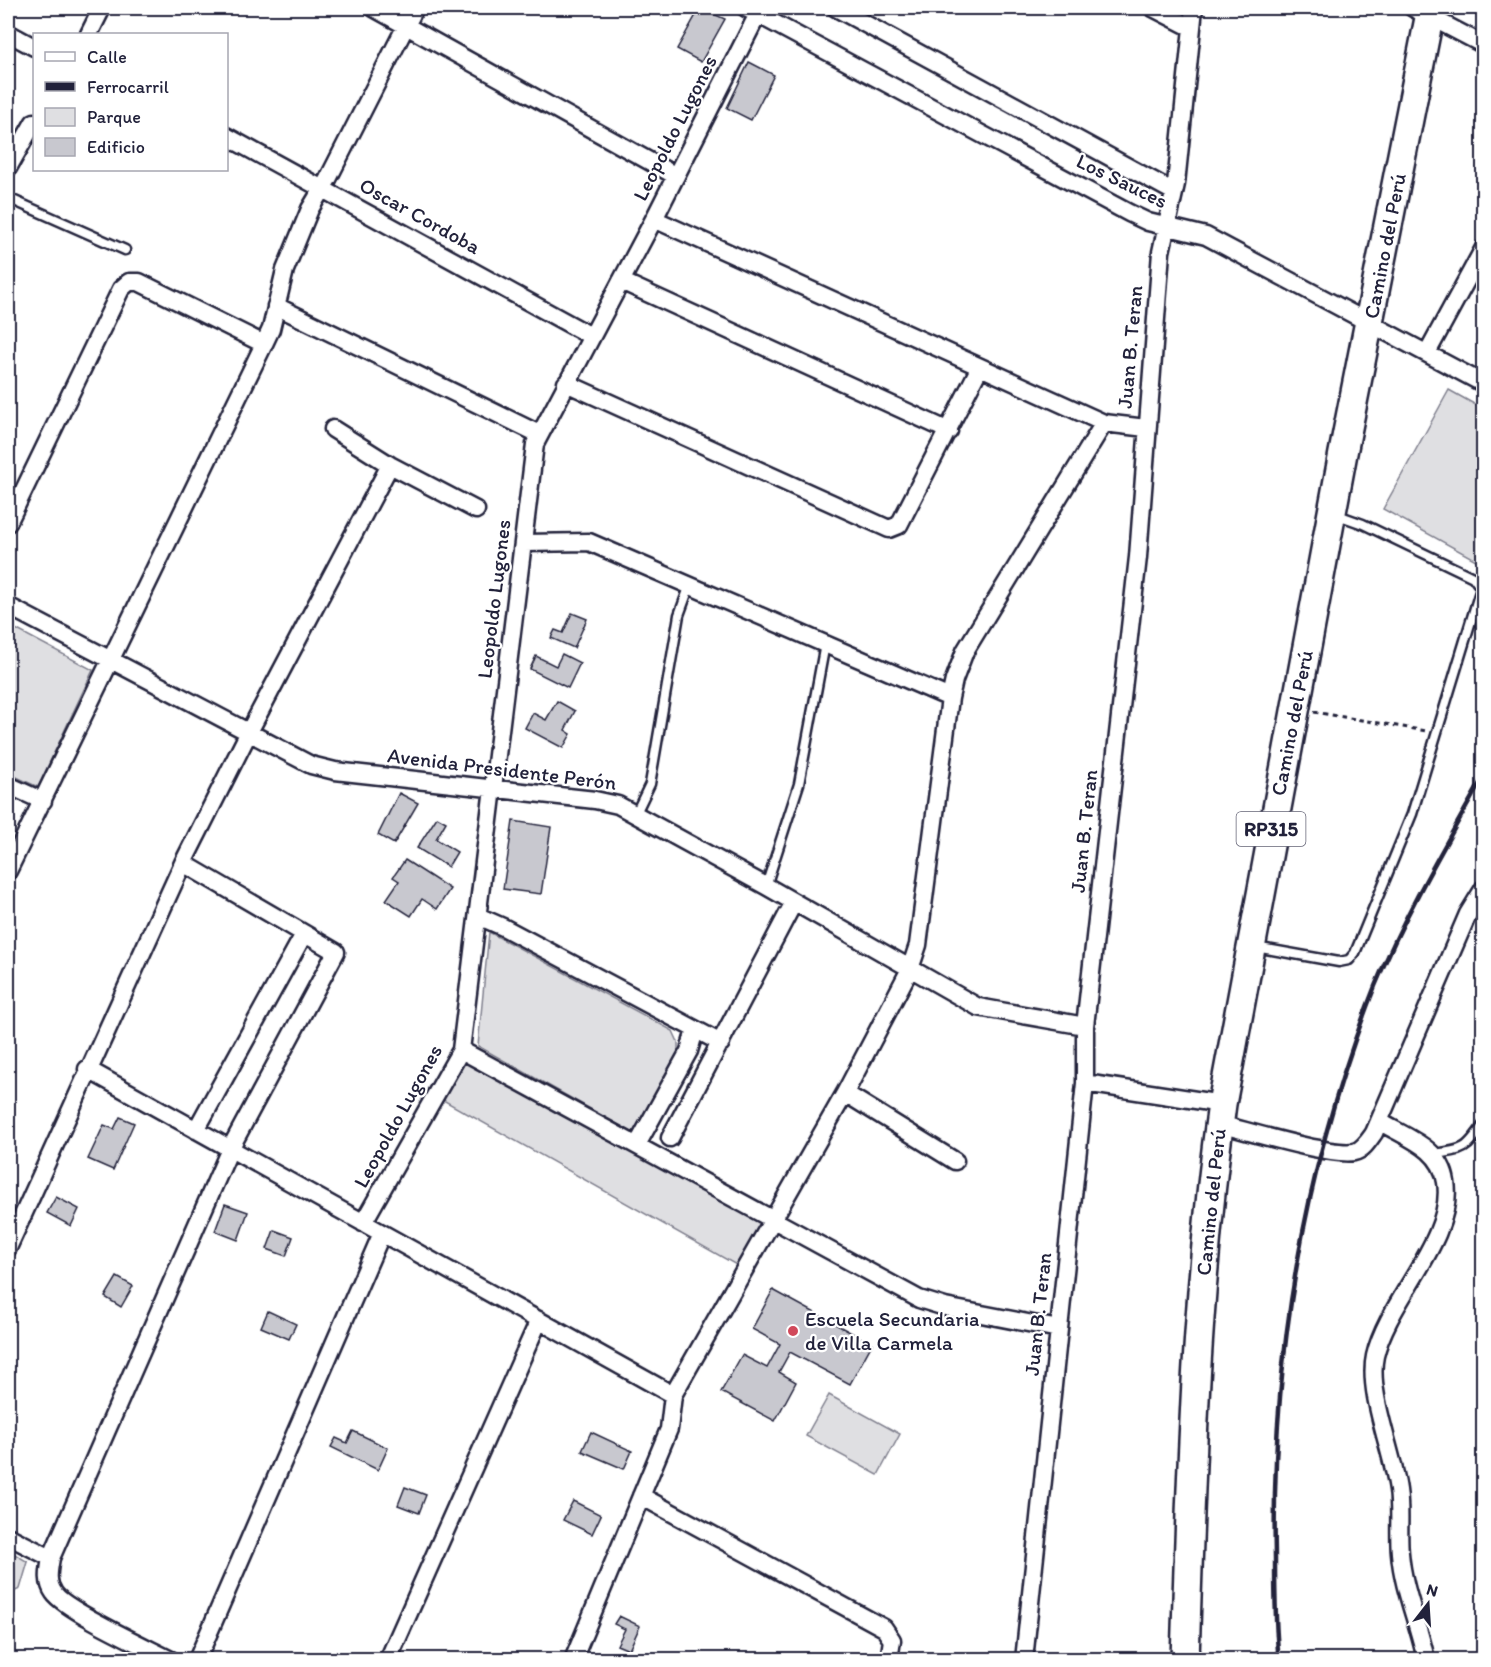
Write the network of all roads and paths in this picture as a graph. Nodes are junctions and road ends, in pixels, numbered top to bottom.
1 (102, 8) edge
2 (374, 8) edge
3 (415, 8) edge
4 (836, 8) edge
5 (1153, 8) edge
6 (1194, 8) edge
7 (755, 10) edge
8 (1425, 10) edge
9 (406, 25) junction
10 (1192, 28) junction
11 (8, 33) edge
12 (90, 33) edge
13 (1484, 45) edge
14 (33, 46) edge
15 (33, 124) edge
16 (228, 137) edge
17 (8, 168) edge
18 (676, 176) junction
19 (322, 189) junction
20 (1174, 192) junction
21 (8, 198) edge
22 (654, 219) junction
23 (1166, 228) junction
24 (1484, 248) edge
25 (125, 250) dead end
26 (621, 281) junction
27 (276, 306) junction
28 (1370, 322) junction
29 (591, 336) junction
30 (264, 344) junction
31 (1427, 353) junction
32 (980, 367) junction
33 (566, 383) junction
34 (1484, 384) edge
35 (1104, 423) junction
36 (1146, 428) junction
37 (333, 429) dead end
38 (949, 431) junction
39 (539, 434) junction
40 (390, 465) junction
41 (476, 510) dead end
42 (1332, 513) junction
43 (8, 523) edge
44 (524, 543) junction
45 (690, 584) junction
46 (8, 606) edge
47 (825, 644) junction
48 (112, 659) junction
49 (950, 698) junction
50 (1295, 708) junction
51 (249, 732) junction
52 (1437, 733) junction
53 (8, 785) edge
54 (492, 789) junction
55 (43, 801) junction
56 (636, 813) junction
57 (183, 863) junction
58 (8, 871) edge
59 (766, 886) junction
60 (1484, 888) edge
61 (794, 902) junction
62 (478, 916) junction
63 (304, 933) junction
64 (1249, 946) junction
65 (910, 969) junction
66 (1085, 1026) junction
67 (695, 1030) junction
68 (721, 1043) junction
69 (461, 1050) junction
70 (87, 1069) junction
71 (1085, 1083) junction
72 (845, 1093) junction
73 (1220, 1114) junction
74 (1379, 1121) junction
75 (1484, 1124) edge
76 (196, 1130) junction
77 (670, 1138) dead end
78 (637, 1146) junction
79 (230, 1149) junction
80 (1434, 1154) junction
81 (955, 1161) dead end
82 (773, 1221) junction
83 (363, 1223) junction
84 (382, 1233) junction
85 (8, 1248) edge
86 (539, 1320) junction
87 (1059, 1329) junction
88 (673, 1395) junction
89 (641, 1496) junction
90 (8, 1536) edge
91 (51, 1558) junction
92 (578, 1658) edge
93 (171, 1659) edge
94 (197, 1659) edge
95 (388, 1659) edge
96 (889, 1659) edge
97 (1024, 1659) edge
98 (1185, 1659) edge
99 (1426, 1659) edge

1 - 12 street
2 - 9 street
3 - 9 street
4 - 20 street
5 - 10 street
6 - 10 street, Juan B. Teran
7 - 18 street, Leopoldo Lugones
7 - 23 street, Los Sauces
8 - 13 street
8 - 28 main road, Camino del Perú / RP315
9 - 18 street
9 - 19 street
10 - 20 street, Juan B. Teran
11 - 14 street
15 - 17 street
16 - 19 street, Oscar Cordoba
18 - 22 street, Leopoldo Lugones
19 - 27 street
19 - 29 street, Oscar Cordoba
20 - 23 street, Juan B. Teran
21 - 25 lane
22 - 26 street, Leopoldo Lugones
22 - 32 street
23 - 28 street, Los Sauces
23 - 36 street, Juan B. Teran
24 - 31 street
26 - 29 street, Leopoldo Lugones
26 - 38 street
27 - 30 street
27 - 39 street
28 - 31 street, Los Sauces
28 - 42 main road, Camino del Perú / RP315
29 - 33 street, Leopoldo Lugones
30 - 43 street
30 - 48 street
31 - 34 street, Los Sauces
32 - 35 street
32 - 38 street
33 - 38 street
33 - 39 street, Leopoldo Lugones
35 - 36 street
35 - 49 street
36 - 66 street, Juan B. Teran
37 - 40 street
39 - 44 street, Leopoldo Lugones
40 - 41 street
40 - 51 street
42 - 50 main road, Camino del Perú / RP315
42 - 52 lane
44 - 45 street
44 - 54 street, Leopoldo Lugones
45 - 47 street
45 - 56 lane
46 - 48 street, Avenida Presidente Perón
47 - 49 street
47 - 59 lane
48 - 51 street, Avenida Presidente Perón
48 - 55 street
49 - 65 street
50 - 52 path
50 - 64 main road, Camino del Perú / RP315
51 - 54 street, Avenida Presidente Perón
51 - 57 street
52 - 64 lane
53 - 55 street
54 - 56 street, Avenida Presidente Perón
54 - 62 street, Leopoldo Lugones
55 - 58 street
56 - 59 street, Avenida Presidente Perón
57 - 63 street
57 - 70 street
59 - 61 street, Avenida Presidente Perón
60 - 74 street
61 - 65 street, Avenida Presidente Perón
61 - 68 street
62 - 67 street
62 - 69 street, Leopoldo Lugones
63 - 76 street
63 - 79 street
64 - 73 main road, Camino del Perú / RP315
65 - 66 street, Avenida Presidente Perón
65 - 72 street
66 - 71 street, Juan B. Teran
67 - 68 street
67 - 78 street
68 - 77 street
69 - 78 street
69 - 83 street, Leopoldo Lugones
70 - 76 street
70 - 85 street
71 - 73 street
71 - 87 street, Juan B. Teran
72 - 81 street
72 - 82 street
73 - 74 street
73 - 98 main road, Camino del Perú / RP315
74 - 80 street
75 - 80 lane
76 - 79 street
78 - 82 street
79 - 83 street
79 - 91 street
80 - 99 street
82 - 87 street
82 - 88 street
83 - 84 street
84 - 86 street
84 - 94 street
86 - 88 street
86 - 95 street
87 - 97 street, Juan B. Teran
88 - 89 street
89 - 92 street
89 - 96 street
90 - 91 street
91 - 93 street

